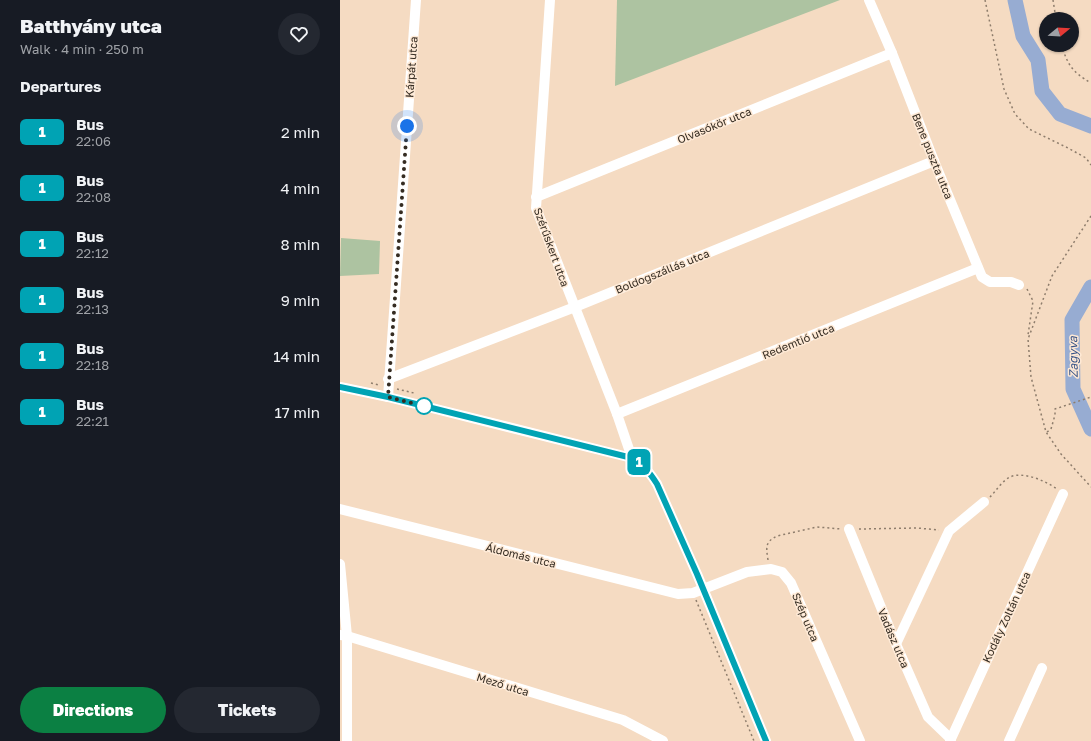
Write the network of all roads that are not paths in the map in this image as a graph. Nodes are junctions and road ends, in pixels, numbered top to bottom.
1 (416, 0) edge
2 (550, 0) edge
3 (870, 0) edge
4 (892, 53) junction
5 (934, 161) junction
6 (536, 197) junction
7 (978, 268) junction
8 (1019, 285) road end
9 (575, 307) junction
10 (388, 383) junction
11 (340, 387) edge
12 (388, 397) junction
13 (617, 414) junction
14 (632, 458) junction
15 (1063, 494) road end
16 (984, 502) road end
17 (340, 509) edge
18 (849, 529) dead end
19 (340, 564) edge
20 (697, 591) junction
21 (344, 636) edge
22 (896, 644) junction
23 (1042, 668) dead end
24 (950, 740) edge
25 (347, 741) edge
26 (663, 741) edge
27 (766, 741) edge
28 (860, 741) edge
29 (1009, 741) edge

1 - 10 street, Kárpát utca
2 - 6 street, Szérűskert utca
3 - 4 street, Bene puszta utca
4 - 5 street, Bene puszta utca
4 - 6 street, Olvasókör utca
5 - 7 street, Bene puszta utca
5 - 9 street, Boldogszállás utca
6 - 9 street, Szérűskert utca
7 - 8 street, Bene puszta utca
7 - 13 street, Redemtió utca
9 - 10 street, Boldogszállás utca
9 - 13 street, Szérűskert utca
10 - 12 street, Kárpát utca
11 - 12 street
12 - 14 street
13 - 14 street, Szérűskert utca
14 - 20 street
15 - 24 street, Kodály Zoltán utca
16 - 22 street
17 - 20 street, Áldomás utca
18 - 22 street, Vadász utca
19 - 21 street
20 - 27 street
20 - 28 street, Szép utca
21 - 25 street
21 - 26 street, Mező utca
22 - 24 street, Vadász utca
23 - 29 street

